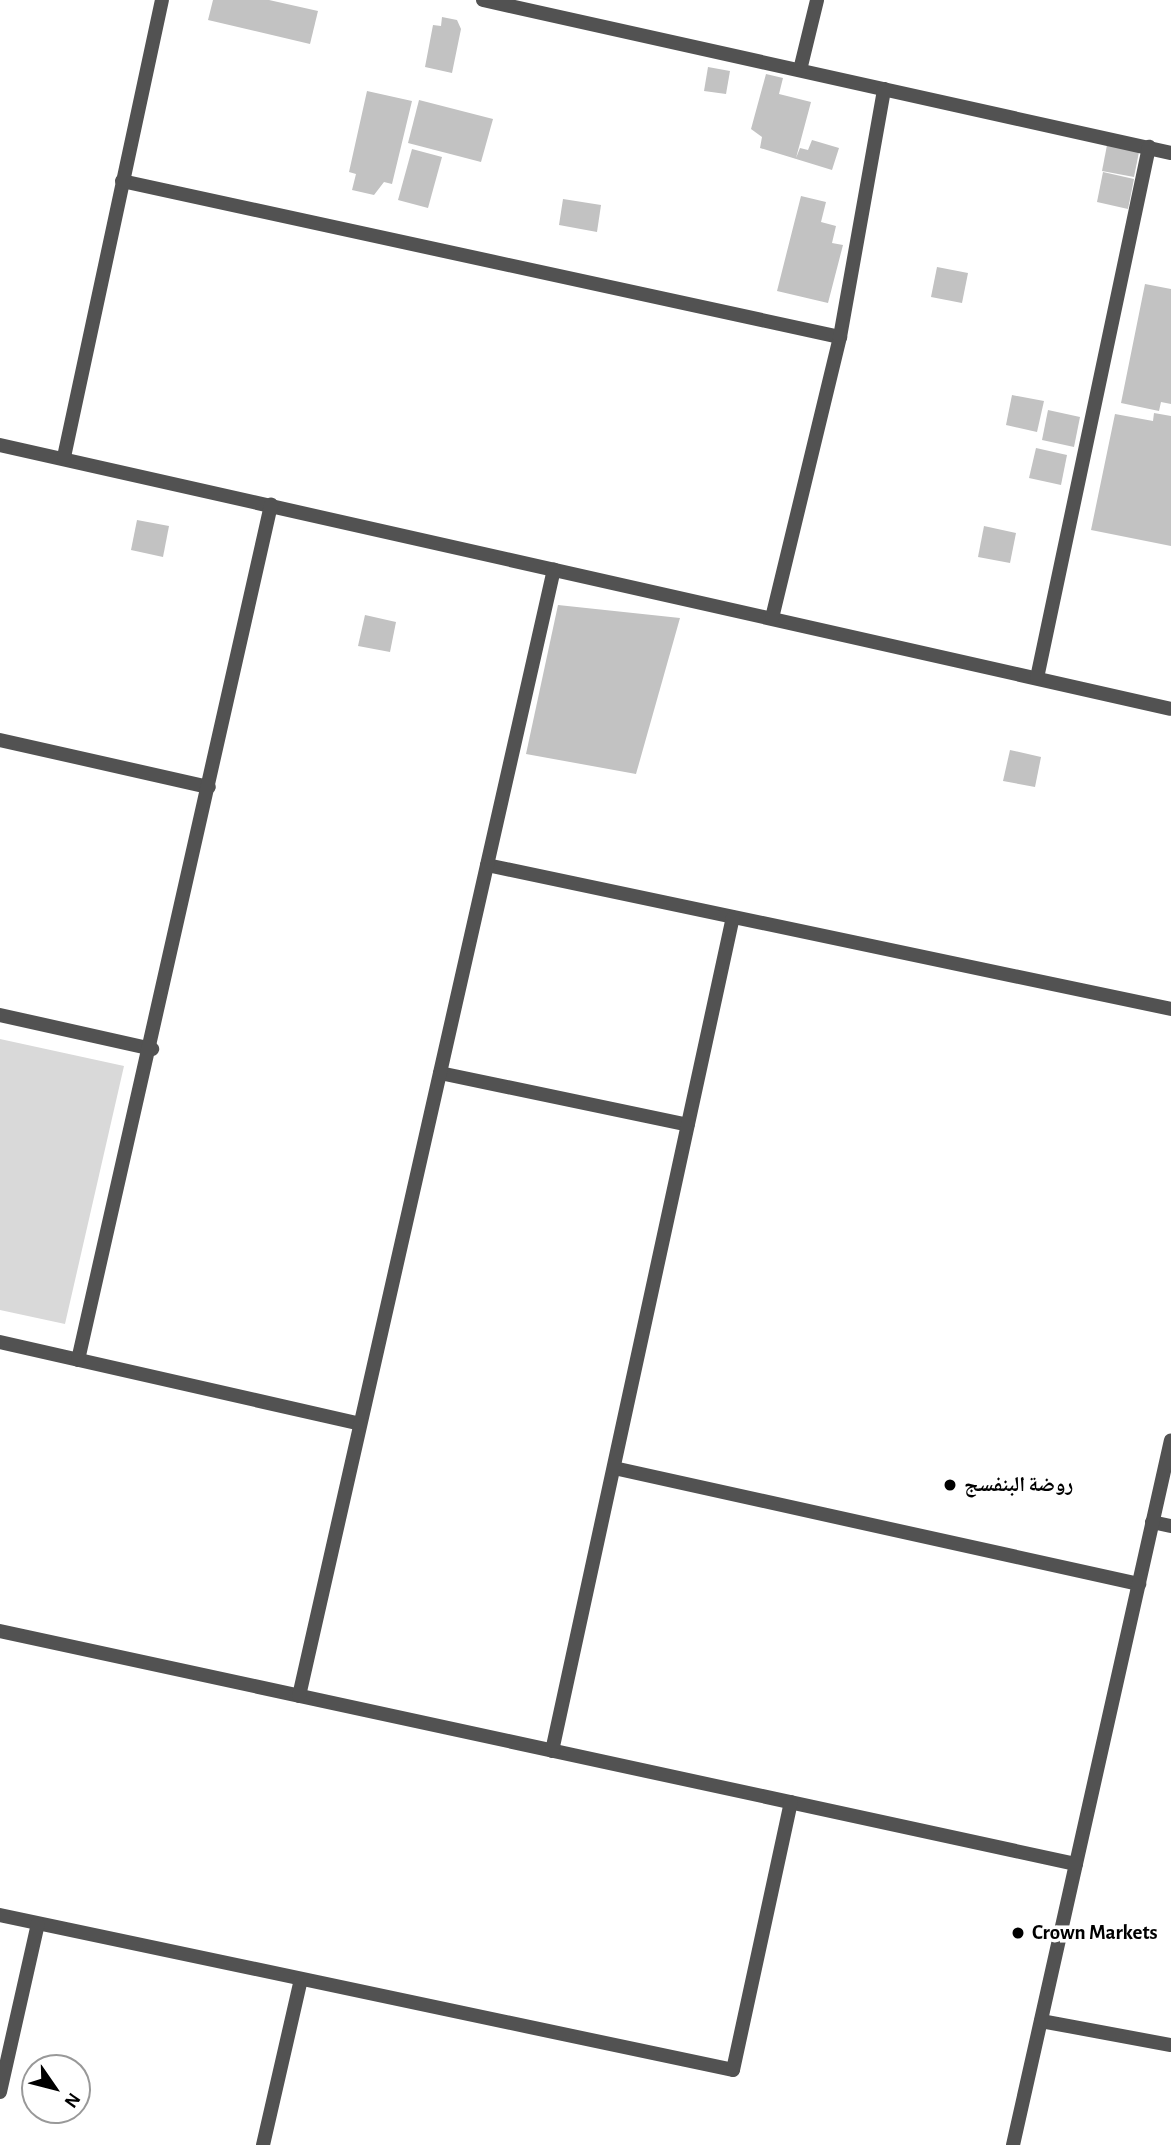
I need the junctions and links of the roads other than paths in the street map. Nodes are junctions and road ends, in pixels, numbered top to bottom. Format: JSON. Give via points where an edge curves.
{"nodes":[{"id":1,"x":162,"y":0,"type":"edge"},
{"id":2,"x":483,"y":0,"type":"edge"},
{"id":3,"x":817,"y":0,"type":"edge"},
{"id":4,"x":800,"y":70,"type":"junction"},
{"id":5,"x":884,"y":89,"type":"junction"},
{"id":6,"x":1149,"y":147,"type":"junction"},
{"id":7,"x":1171,"y":153,"type":"edge"},
{"id":8,"x":122,"y":181,"type":"junction"},
{"id":9,"x":840,"y":337,"type":"junction"},
{"id":10,"x":0,"y":445,"type":"edge"},
{"id":11,"x":64,"y":457,"type":"junction"},
{"id":12,"x":271,"y":505,"type":"junction"},
{"id":13,"x":554,"y":569,"type":"junction"},
{"id":14,"x":772,"y":618,"type":"junction"},
{"id":15,"x":1037,"y":678,"type":"junction"},
{"id":16,"x":1171,"y":709,"type":"edge"},
{"id":17,"x":0,"y":740,"type":"edge"},
{"id":18,"x":209,"y":787,"type":"junction"},
{"id":19,"x":487,"y":865,"type":"junction"},
{"id":20,"x":733,"y":917,"type":"junction"},
{"id":21,"x":1171,"y":1009,"type":"edge"},
{"id":22,"x":0,"y":1015,"type":"edge"},
{"id":23,"x":152,"y":1049,"type":"junction"},
{"id":24,"x":440,"y":1073,"type":"junction"},
{"id":25,"x":688,"y":1125,"type":"junction"},
{"id":26,"x":0,"y":1342,"type":"edge"},
{"id":27,"x":78,"y":1360,"type":"junction"},
{"id":28,"x":360,"y":1424,"type":"junction"},
{"id":29,"x":1171,"y":1440,"type":"edge"},
{"id":30,"x":614,"y":1468,"type":"junction"},
{"id":31,"x":1153,"y":1522,"type":"junction"},
{"id":32,"x":1171,"y":1525,"type":"edge"},
{"id":33,"x":1139,"y":1584,"type":"junction"},
{"id":34,"x":0,"y":1631,"type":"edge"},
{"id":35,"x":299,"y":1696,"type":"junction"},
{"id":36,"x":552,"y":1751,"type":"junction"},
{"id":37,"x":790,"y":1802,"type":"junction"},
{"id":38,"x":1076,"y":1864,"type":"junction"},
{"id":39,"x":0,"y":1915,"type":"edge"},
{"id":40,"x":38,"y":1924,"type":"junction"},
{"id":41,"x":301,"y":1979,"type":"junction"},
{"id":42,"x":1041,"y":2021,"type":"junction"},
{"id":43,"x":1171,"y":2045,"type":"edge"},
{"id":44,"x":0,"y":2092,"type":"edge"},
{"id":45,"x":263,"y":2145,"type":"edge"},
{"id":46,"x":1013,"y":2145,"type":"edge"}],
"edges":[{"from":1,"to":8,"type":"street"},
{"from":2,"to":4,"type":"street"},
{"from":3,"to":4,"type":"street"},
{"from":4,"to":5,"type":"street"},
{"from":5,"to":6,"type":"street"},
{"from":5,"to":9,"type":"street"},
{"from":6,"to":7,"type":"street"},
{"from":6,"to":15,"type":"street"},
{"from":8,"to":9,"type":"street"},
{"from":8,"to":11,"type":"street"},
{"from":9,"to":14,"type":"street"},
{"from":10,"to":11,"type":"street"},
{"from":11,"to":12,"type":"street"},
{"from":12,"to":13,"type":"street"},
{"from":12,"to":18,"type":"street"},
{"from":13,"to":14,"type":"street"},
{"from":13,"to":19,"type":"street"},
{"from":14,"to":15,"type":"street"},
{"from":15,"to":16,"type":"street"},
{"from":17,"to":18,"type":"street"},
{"from":18,"to":23,"type":"street"},
{"from":19,"to":20,"type":"street"},
{"from":19,"to":24,"type":"street"},
{"from":20,"to":21,"type":"street"},
{"from":20,"to":25,"type":"street"},
{"from":22,"to":23,"type":"street"},
{"from":23,"to":27,"type":"street"},
{"from":24,"to":25,"type":"street"},
{"from":24,"to":28,"type":"street"},
{"from":25,"to":30,"type":"street"},
{"from":26,"to":27,"type":"street"},
{"from":27,"to":28,"type":"street"},
{"from":28,"to":35,"type":"street"},
{"from":29,"to":31,"type":"street"},
{"from":30,"to":33,"type":"street"},
{"from":30,"to":36,"type":"street"},
{"from":31,"to":32,"type":"street"},
{"from":31,"to":33,"type":"street"},
{"from":33,"to":38,"type":"street"},
{"from":34,"to":35,"type":"street"},
{"from":35,"to":36,"type":"street"},
{"from":36,"to":37,"type":"street"},
{"from":37,"to":38,"type":"street"},
{"from":37,"to":41,"type":"street","via":[[733,2070]]},
{"from":38,"to":42,"type":"street"},
{"from":39,"to":40,"type":"street"},
{"from":40,"to":41,"type":"street"},
{"from":40,"to":44,"type":"street"},
{"from":41,"to":45,"type":"street"},
{"from":42,"to":43,"type":"street"},
{"from":42,"to":46,"type":"street"}]}
